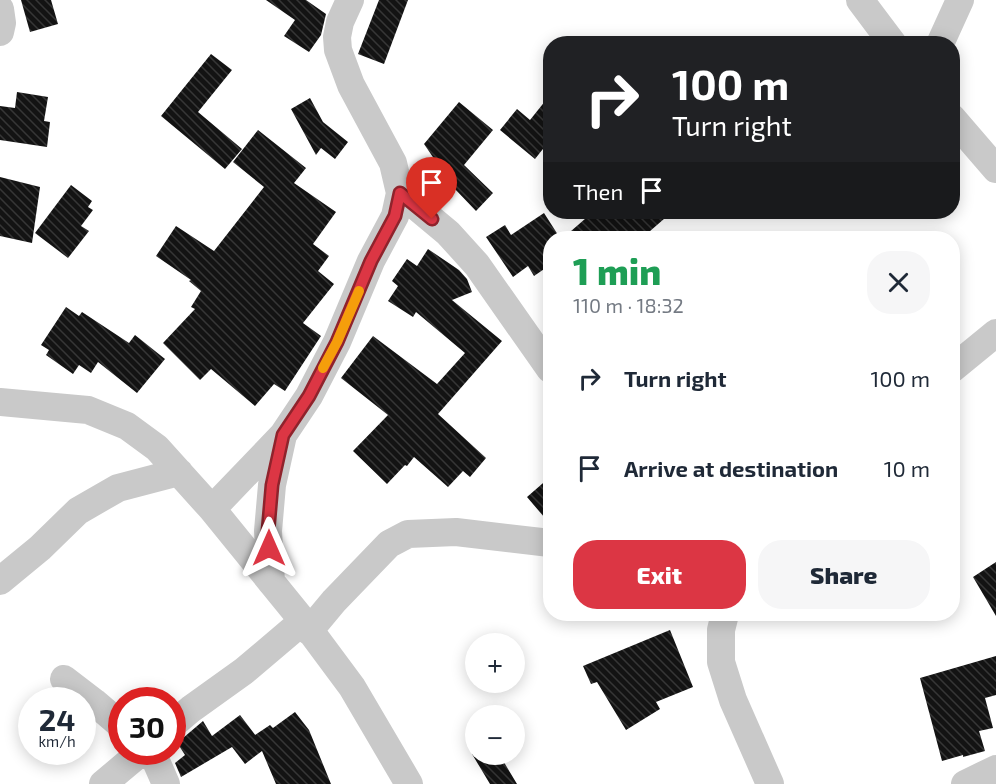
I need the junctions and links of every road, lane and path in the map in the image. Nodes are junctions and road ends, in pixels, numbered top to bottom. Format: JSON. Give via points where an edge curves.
{"nodes":[{"id":1,"x":350,"y":0,"type":"edge"},
{"id":2,"x":860,"y":0,"type":"edge"},
{"id":3,"x":960,"y":0,"type":"edge"},
{"id":4,"x":0,"y":9,"type":"edge"},
{"id":5,"x":0,"y":32,"type":"edge"},
{"id":6,"x":887,"y":36,"type":"edge"},
{"id":7,"x":944,"y":36,"type":"edge"},
{"id":8,"x":960,"y":127,"type":"edge"},
{"id":9,"x":996,"y":169,"type":"edge"},
{"id":10,"x":400,"y":193,"type":"junction"},
{"id":11,"x":996,"y":333,"type":"edge"},
{"id":12,"x":543,"y":359,"type":"edge"},
{"id":13,"x":960,"y":362,"type":"edge"},
{"id":14,"x":0,"y":402,"type":"edge"},
{"id":15,"x":283,"y":435,"type":"junction"},
{"id":16,"x":179,"y":472,"type":"junction"},
{"id":17,"x":212,"y":509,"type":"junction"},
{"id":18,"x":543,"y":542,"type":"edge"},
{"id":19,"x":0,"y":581,"type":"edge"},
{"id":20,"x":271,"y":582,"type":"junction"},
{"id":21,"x":723,"y":621,"type":"edge"},
{"id":22,"x":306,"y":626,"type":"junction"},
{"id":23,"x":64,"y":679,"type":"dead end"},
{"id":24,"x":186,"y":713,"type":"edge"},
{"id":25,"x":108,"y":714,"type":"edge"},
{"id":26,"x":126,"y":765,"type":"edge"},
{"id":27,"x":158,"y":765,"type":"edge"},
{"id":28,"x":996,"y":769,"type":"edge"},
{"id":29,"x":103,"y":784,"type":"edge"},
{"id":30,"x":166,"y":784,"type":"edge"},
{"id":31,"x":409,"y":784,"type":"edge"},
{"id":32,"x":770,"y":784,"type":"edge"},
{"id":33,"x":965,"y":784,"type":"edge"}],
"edges":[{"from":1,"to":10,"type":"street","via":[[338,30],[338,50],[351,85],[393,163]]},
{"from":2,"to":6,"type":"street"},
{"from":3,"to":7,"type":"street"},
{"from":4,"to":5,"type":"street"},
{"from":8,"to":9,"type":"street"},
{"from":10,"to":12,"type":"street","via":[[448,233],[477,265]]},
{"from":10,"to":15,"type":"street","via":[[395,216],[337,342]]},
{"from":11,"to":13,"type":"street"},
{"from":14,"to":16,"type":"street","via":[[88,410],[128,426],[157,448]]},
{"from":15,"to":17,"type":"street"},
{"from":15,"to":20,"type":"street","via":[[272,485],[268,531]]},
{"from":16,"to":17,"type":"street"},
{"from":16,"to":19,"type":"street","via":[[118,488],[78,511]]},
{"from":17,"to":20,"type":"street"},
{"from":18,"to":22,"type":"street","via":[[456,532],[408,534],[389,543]]},
{"from":20,"to":22,"type":"street"},
{"from":21,"to":32,"type":"street","via":[[722,662],[733,700]]},
{"from":22,"to":24,"type":"street"},
{"from":22,"to":31,"type":"street","via":[[352,687]]},
{"from":23,"to":25,"type":"street"},
{"from":26,"to":29,"type":"street"},
{"from":27,"to":30,"type":"street"},
{"from":28,"to":33,"type":"street"}]}
